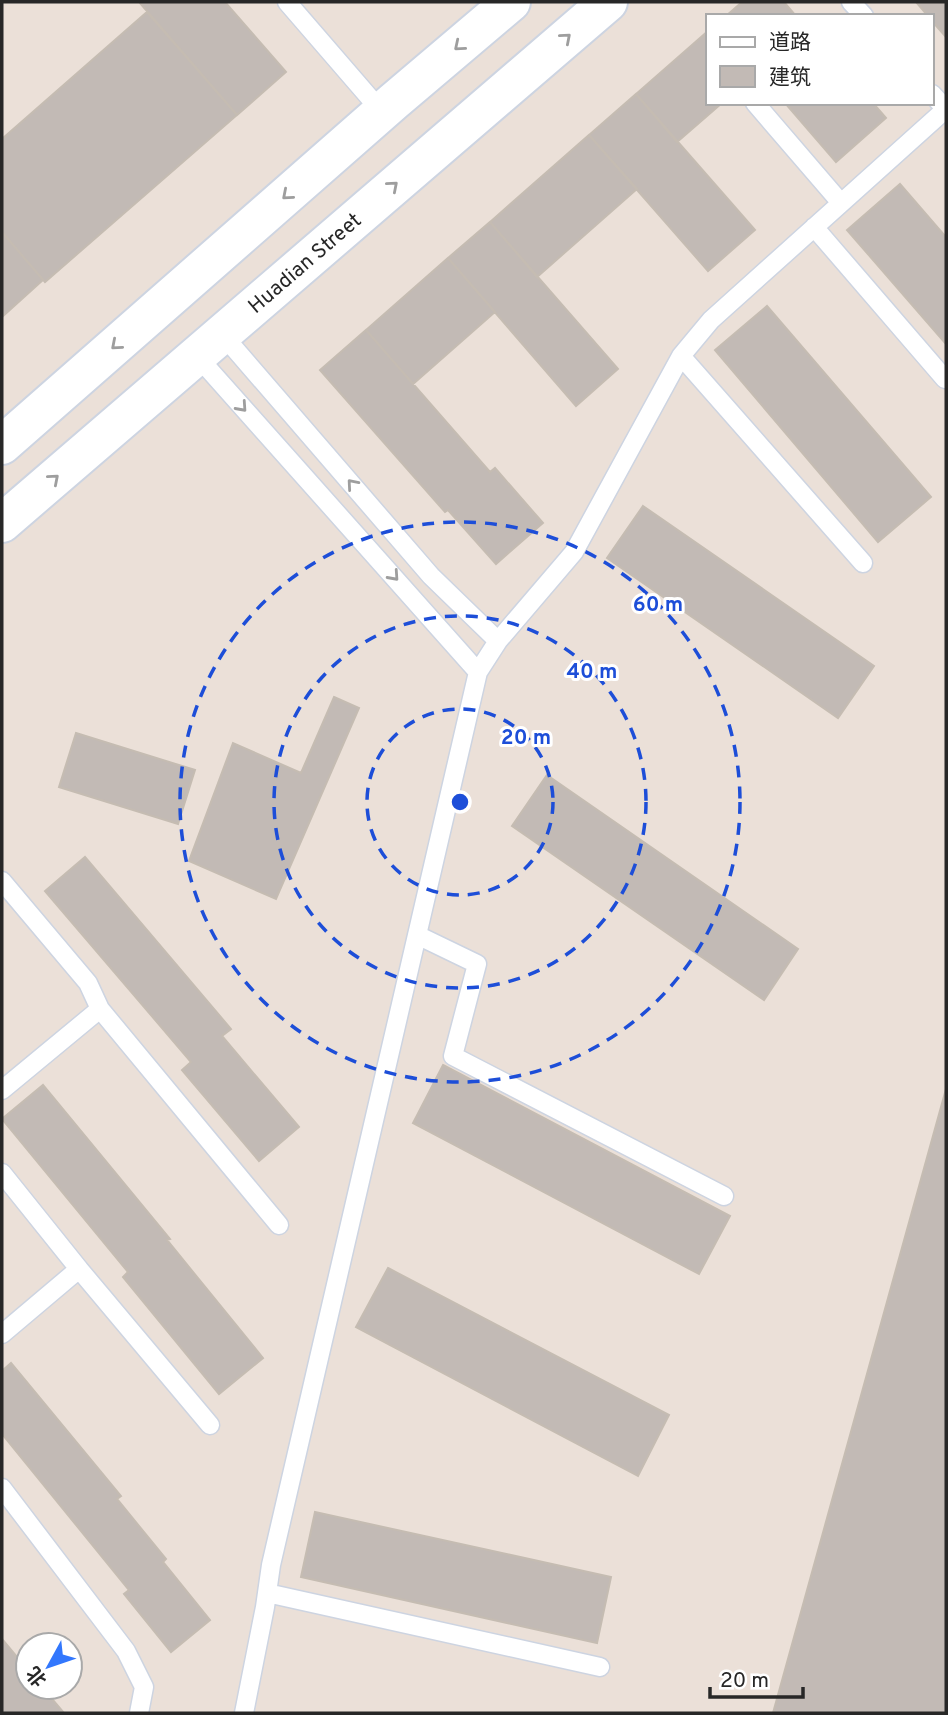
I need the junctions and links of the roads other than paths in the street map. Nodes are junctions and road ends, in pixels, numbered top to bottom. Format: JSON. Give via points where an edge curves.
{"nodes":[{"id":1,"x":287,"y":2,"type":"edge"},
{"id":2,"x":511,"y":2,"type":"edge"},
{"id":3,"x":608,"y":2,"type":"edge"},
{"id":4,"x":934,"y":96,"type":"edge"},
{"id":5,"x":757,"y":105,"type":"edge"},
{"id":6,"x":946,"y":109,"type":"edge"},
{"id":7,"x":382,"y":111,"type":"junction"},
{"id":8,"x":841,"y":203,"type":"junction"},
{"id":9,"x":814,"y":227,"type":"junction"},
{"id":10,"x":209,"y":345,"type":"junction"},
{"id":11,"x":681,"y":356,"type":"junction"},
{"id":12,"x":945,"y":379,"type":"edge"},
{"id":13,"x":2,"y":445,"type":"edge"},
{"id":14,"x":2,"y":523,"type":"edge"},
{"id":15,"x":863,"y":563,"type":"dead end"},
{"id":16,"x":498,"y":641,"type":"junction"},
{"id":17,"x":478,"y":672,"type":"junction"},
{"id":18,"x":2,"y":881,"type":"edge"},
{"id":19,"x":417,"y":935,"type":"junction"},
{"id":20,"x":100,"y":1009,"type":"junction"},
{"id":21,"x":2,"y":1090,"type":"edge"},
{"id":22,"x":2,"y":1173,"type":"edge"},
{"id":23,"x":724,"y":1196,"type":"dead end"},
{"id":24,"x":279,"y":1225,"type":"dead end"},
{"id":25,"x":79,"y":1269,"type":"junction"},
{"id":26,"x":2,"y":1334,"type":"edge"},
{"id":27,"x":210,"y":1425,"type":"dead end"},
{"id":28,"x":2,"y":1488,"type":"edge"},
{"id":29,"x":267,"y":1594,"type":"junction"},
{"id":30,"x":600,"y":1667,"type":"dead end"},
{"id":31,"x":139,"y":1713,"type":"edge"},
{"id":32,"x":244,"y":1713,"type":"edge"}],
"edges":[{"from":1,"to":7,"type":"lane"},
{"from":2,"to":7,"type":"street","one_way":true},
{"from":10,"to":3,"type":"street","name":"Huadian Street","one_way":true},
{"from":4,"to":6,"type":"lane"},
{"from":5,"to":8,"type":"lane"},
{"from":6,"to":8,"type":"lane"},
{"from":7,"to":13,"type":"street","one_way":true},
{"from":8,"to":9,"type":"lane"},
{"from":9,"to":11,"type":"lane","via":[[711,320]]},
{"from":9,"to":12,"type":"lane"},
{"from":14,"to":10,"type":"street","name":"Huadian Street","one_way":true},
{"from":16,"to":10,"type":"lane","one_way":true},
{"from":10,"to":17,"type":"lane","one_way":true},
{"from":11,"to":15,"type":"lane"},
{"from":11,"to":16,"type":"lane","via":[[574,552]]},
{"from":16,"to":17,"type":"lane"},
{"from":17,"to":19,"type":"lane"},
{"from":18,"to":20,"type":"lane","via":[[88,983]]},
{"from":19,"to":23,"type":"lane","via":[[477,964],[453,1056]]},
{"from":19,"to":29,"type":"lane"},
{"from":20,"to":21,"type":"lane"},
{"from":20,"to":24,"type":"lane"},
{"from":22,"to":25,"type":"lane"},
{"from":25,"to":26,"type":"lane"},
{"from":25,"to":27,"type":"lane"},
{"from":28,"to":31,"type":"lane","via":[[126,1651],[144,1687]]},
{"from":29,"to":30,"type":"lane"},
{"from":29,"to":32,"type":"lane"}]}
